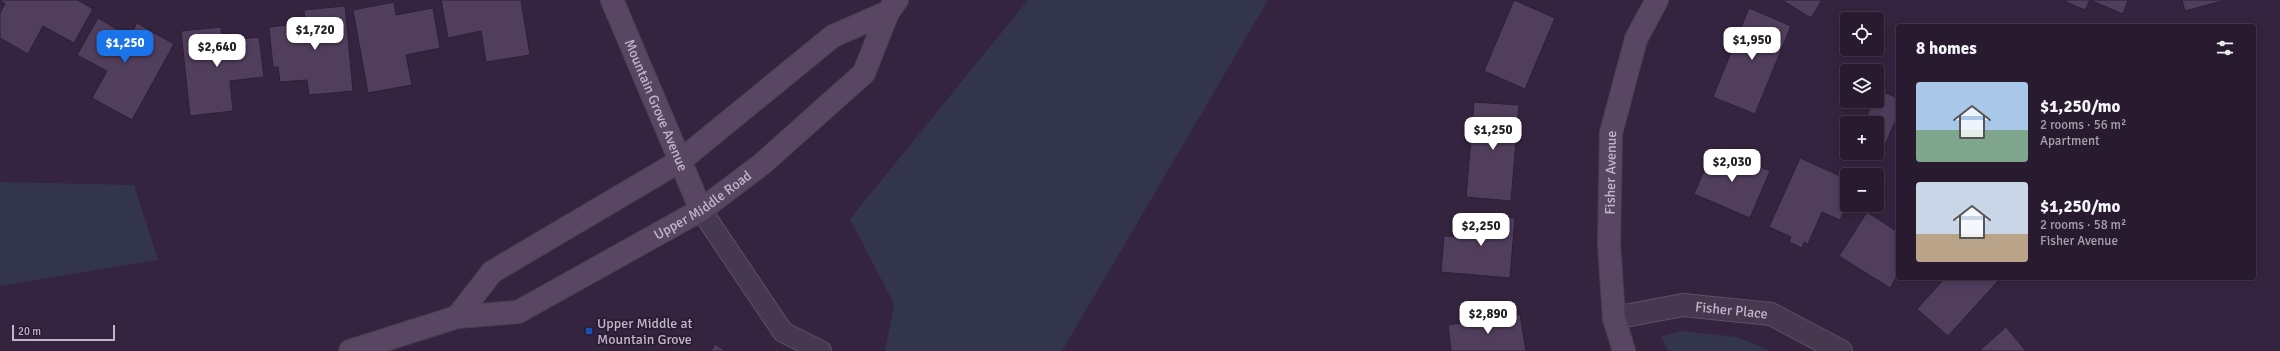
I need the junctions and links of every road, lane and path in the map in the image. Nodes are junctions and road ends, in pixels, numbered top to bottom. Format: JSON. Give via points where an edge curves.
{"nodes":[{"id":1,"x":612,"y":0,"type":"edge"},
{"id":2,"x":1657,"y":0,"type":"edge"},
{"id":3,"x":893,"y":6,"type":"edge"},
{"id":4,"x":680,"y":162,"type":"junction"},
{"id":5,"x":701,"y":210,"type":"junction"},
{"id":6,"x":458,"y":317,"type":"junction"},
{"id":7,"x":1614,"y":318,"type":"junction"},
{"id":8,"x":350,"y":351,"type":"edge"},
{"id":9,"x":822,"y":351,"type":"edge"},
{"id":10,"x":1624,"y":351,"type":"edge"},
{"id":11,"x":1841,"y":351,"type":"edge"}],
"edges":[{"from":1,"to":4,"type":"main road","name":"Mountain Grove Avenue"},
{"from":2,"to":7,"type":"main road","name":"Fisher Avenue","via":[[1636,39],[1611,132],[1609,244]]},
{"from":3,"to":4,"type":"main road","name":"Upper Middle Road","via":[[833,36]]},
{"from":3,"to":5,"type":"main road","name":"Upper Middle Road","via":[[864,72],[762,164]]},
{"from":4,"to":5,"type":"main road","name":"Mountain Grove Avenue"},
{"from":4,"to":6,"type":"main road","name":"Upper Middle Road","via":[[492,272]]},
{"from":5,"to":6,"type":"main road","name":"Upper Middle Road","via":[[518,312]]},
{"from":5,"to":9,"type":"lane","via":[[783,332]]},
{"from":6,"to":8,"type":"main road","name":"Upper Middle Road"},
{"from":7,"to":10,"type":"main road","name":"Fisher Avenue"},
{"from":7,"to":11,"type":"street","name":"Fisher Place","via":[[1683,305],[1771,314]]}]}
